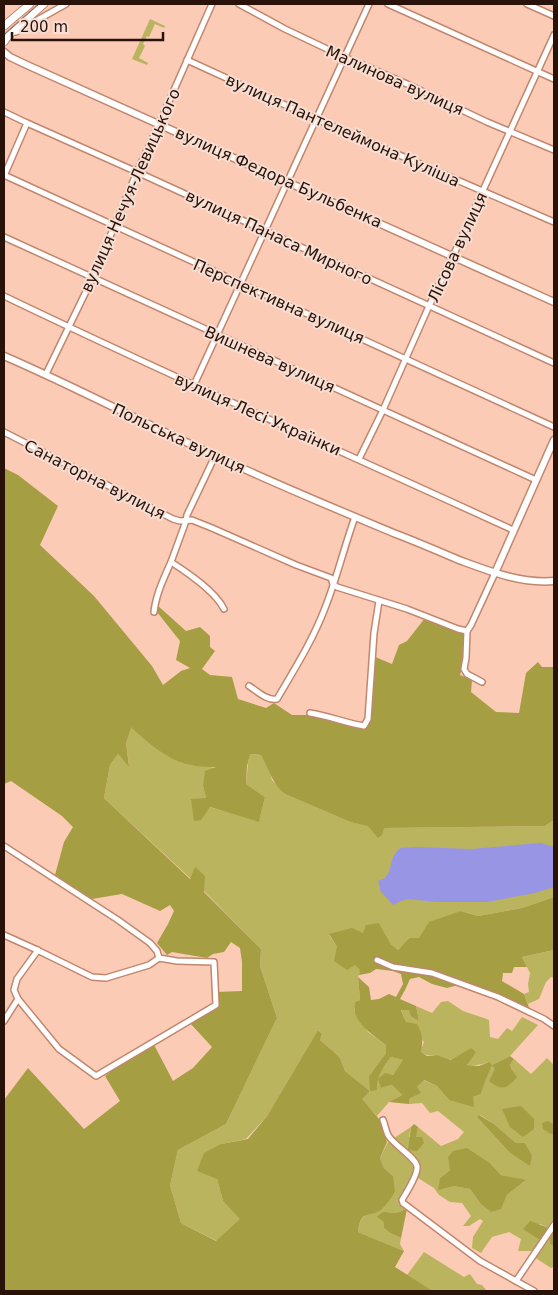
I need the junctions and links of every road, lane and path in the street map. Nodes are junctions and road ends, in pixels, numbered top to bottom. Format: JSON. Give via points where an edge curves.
{"nodes":[{"id":1,"x":30,"y":4,"type":"edge"},
{"id":2,"x":44,"y":4,"type":"edge"},
{"id":3,"x":66,"y":4,"type":"edge"},
{"id":4,"x":212,"y":4,"type":"edge"},
{"id":5,"x":239,"y":4,"type":"edge"},
{"id":6,"x":369,"y":4,"type":"edge"},
{"id":7,"x":388,"y":4,"type":"edge"},
{"id":8,"x":527,"y":4,"type":"edge"},
{"id":9,"x":554,"y":16,"type":"edge"},
{"id":10,"x":4,"y":26,"type":"edge"},
{"id":11,"x":9,"y":35,"type":"junction"},
{"id":12,"x":554,"y":35,"type":"edge"},
{"id":13,"x":4,"y":42,"type":"edge"},
{"id":14,"x":4,"y":52,"type":"edge"},
{"id":15,"x":344,"y":57,"type":"junction"},
{"id":16,"x":187,"y":60,"type":"junction"},
{"id":17,"x":538,"y":72,"type":"junction"},
{"id":18,"x":554,"y":79,"type":"edge"},
{"id":19,"x":4,"y":112,"type":"edge"},
{"id":20,"x":316,"y":119,"type":"junction"},
{"id":21,"x":26,"y":123,"type":"junction"},
{"id":22,"x":160,"y":124,"type":"junction"},
{"id":23,"x":510,"y":132,"type":"junction"},
{"id":24,"x":554,"y":150,"type":"edge"},
{"id":25,"x":137,"y":172,"type":"junction"},
{"id":26,"x":4,"y":176,"type":"edge"},
{"id":27,"x":287,"y":182,"type":"junction"},
{"id":28,"x":483,"y":191,"type":"junction"},
{"id":29,"x":554,"y":222,"type":"edge"},
{"id":30,"x":114,"y":226,"type":"junction"},
{"id":31,"x":265,"y":231,"type":"junction"},
{"id":32,"x":4,"y":237,"type":"edge"},
{"id":33,"x":453,"y":256,"type":"junction"},
{"id":34,"x":93,"y":277,"type":"junction"},
{"id":35,"x":240,"y":283,"type":"junction"},
{"id":36,"x":4,"y":296,"type":"edge"},
{"id":37,"x":554,"y":302,"type":"edge"},
{"id":38,"x":429,"y":306,"type":"junction"},
{"id":39,"x":69,"y":327,"type":"junction"},
{"id":40,"x":217,"y":335,"type":"junction"},
{"id":41,"x":4,"y":356,"type":"edge"},
{"id":42,"x":406,"y":359,"type":"junction"},
{"id":43,"x":554,"y":363,"type":"edge"},
{"id":44,"x":46,"y":374,"type":"junction"},
{"id":45,"x":194,"y":385,"type":"junction"},
{"id":46,"x":383,"y":410,"type":"junction"},
{"id":47,"x":554,"y":427,"type":"edge"},
{"id":48,"x":4,"y":432,"type":"edge"},
{"id":49,"x":554,"y":440,"type":"edge"},
{"id":50,"x":216,"y":456,"type":"junction"},
{"id":51,"x":359,"y":459,"type":"junction"},
{"id":52,"x":536,"y":480,"type":"junction"},
{"id":53,"x":355,"y":517,"type":"junction"},
{"id":54,"x":186,"y":521,"type":"junction"},
{"id":55,"x":513,"y":530,"type":"junction"},
{"id":56,"x":171,"y":562,"type":"junction"},
{"id":57,"x":495,"y":573,"type":"junction"},
{"id":58,"x":554,"y":581,"type":"edge"},
{"id":59,"x":333,"y":584,"type":"junction"},
{"id":60,"x":379,"y":601,"type":"junction"},
{"id":61,"x":224,"y":609,"type":"dead end"},
{"id":62,"x":154,"y":612,"type":"dead end"},
{"id":63,"x":467,"y":631,"type":"junction"},
{"id":64,"x":482,"y":682,"type":"dead end"},
{"id":65,"x":249,"y":686,"type":"dead end"},
{"id":66,"x":310,"y":713,"type":"dead end"},
{"id":67,"x":4,"y":846,"type":"edge"},
{"id":68,"x":4,"y":935,"type":"edge"},
{"id":69,"x":38,"y":950,"type":"junction"},
{"id":70,"x":159,"y":958,"type":"junction"},
{"id":71,"x":377,"y":960,"type":"dead end"},
{"id":72,"x":18,"y":999,"type":"junction"},
{"id":73,"x":4,"y":1021,"type":"edge"},
{"id":74,"x":554,"y":1026,"type":"edge"},
{"id":75,"x":383,"y":1120,"type":"dead end"},
{"id":76,"x":554,"y":1225,"type":"edge"},
{"id":77,"x":516,"y":1281,"type":"junction"},
{"id":78,"x":534,"y":1291,"type":"edge"}],
"edges":[{"from":1,"to":10,"type":"main road"},
{"from":2,"to":11,"type":"main road"},
{"from":3,"to":11,"type":"street"},
{"from":4,"to":16,"type":"street","name":"вулиця Нечуя-Левицького"},
{"from":5,"to":15,"type":"street","name":"Малинова вулиця"},
{"from":6,"to":15,"type":"street"},
{"from":7,"to":17,"type":"street"},
{"from":8,"to":9,"type":"street"},
{"from":11,"to":13,"type":"main road"},
{"from":12,"to":17,"type":"street","name":"Лісова вулиця"},
{"from":14,"to":22,"type":"street","name":"вулиця Федора Бульбенка"},
{"from":15,"to":20,"type":"street"},
{"from":15,"to":23,"type":"street","name":"Малинова вулиця"},
{"from":16,"to":20,"type":"street","name":"вулиця Пантелеймона Куліша"},
{"from":16,"to":22,"type":"street","name":"вулиця Нечуя-Левицького"},
{"from":17,"to":18,"type":"street"},
{"from":17,"to":23,"type":"street","name":"Лісова вулиця"},
{"from":19,"to":21,"type":"street","name":"вулиця Панаса Мирного"},
{"from":20,"to":27,"type":"street"},
{"from":20,"to":28,"type":"street","name":"вулиця Пантелеймона Куліша"},
{"from":21,"to":25,"type":"street","name":"вулиця Панаса Мирного"},
{"from":21,"to":26,"type":"street"},
{"from":22,"to":25,"type":"street","name":"вулиця Нечуя-Левицького"},
{"from":22,"to":27,"type":"street","name":"вулиця Федора Бульбенка"},
{"from":23,"to":24,"type":"street","name":"Малинова вулиця"},
{"from":23,"to":28,"type":"street","name":"Лісова вулиця"},
{"from":25,"to":30,"type":"street","name":"вулиця Нечуя-Левицького"},
{"from":25,"to":31,"type":"street","name":"вулиця Панаса Мирного"},
{"from":26,"to":30,"type":"street","name":"Перспективна вулиця"},
{"from":27,"to":31,"type":"street"},
{"from":27,"to":33,"type":"street","name":"вулиця Федора Бульбенка"},
{"from":28,"to":29,"type":"street","name":"вулиця Пантелеймона Куліша"},
{"from":28,"to":33,"type":"street","name":"Лісова вулиця"},
{"from":30,"to":34,"type":"street","name":"вулиця Нечуя-Левицького"},
{"from":30,"to":35,"type":"street","name":"Перспективна вулиця"},
{"from":31,"to":35,"type":"street"},
{"from":31,"to":38,"type":"street","name":"вулиця Панаса Мирного"},
{"from":32,"to":34,"type":"street","name":"Вишнева вулиця"},
{"from":33,"to":37,"type":"street","name":"вулиця Федора Бульбенка"},
{"from":33,"to":38,"type":"street","name":"Лісова вулиця"},
{"from":34,"to":39,"type":"street","name":"вулиця Нечуя-Левицького"},
{"from":34,"to":40,"type":"street","name":"Вишнева вулиця"},
{"from":35,"to":40,"type":"street"},
{"from":35,"to":42,"type":"street","name":"Перспективна вулиця"},
{"from":36,"to":39,"type":"street","name":"вулиця Лесі Українки"},
{"from":38,"to":42,"type":"street","name":"Лісова вулиця"},
{"from":38,"to":43,"type":"street","name":"вулиця Панаса Мирного"},
{"from":39,"to":44,"type":"street","name":"вулиця Нечуя-Левицького"},
{"from":39,"to":45,"type":"street","name":"вулиця Лесі Українки"},
{"from":40,"to":45,"type":"street"},
{"from":40,"to":46,"type":"street","name":"Вишнева вулиця"},
{"from":41,"to":44,"type":"street","name":"Польська вулиця"},
{"from":42,"to":46,"type":"street","name":"Лісова вулиця"},
{"from":42,"to":47,"type":"street","name":"Перспективна вулиця"},
{"from":44,"to":50,"type":"street","name":"Польська вулиця"},
{"from":45,"to":51,"type":"street","name":"вулиця Лесі Українки"},
{"from":46,"to":51,"type":"street","name":"Лісова вулиця"},
{"from":46,"to":52,"type":"street","name":"Вишнева вулиця"},
{"from":48,"to":54,"type":"street","name":"Санаторна вулиця","via":[[173,519]]},
{"from":49,"to":52,"type":"street"},
{"from":50,"to":53,"type":"street","name":"Польська вулиця"},
{"from":50,"to":54,"type":"street"},
{"from":51,"to":55,"type":"street","name":"вулиця Лесі Українки"},
{"from":52,"to":55,"type":"street"},
{"from":53,"to":57,"type":"street","name":"Польська вулиця"},
{"from":53,"to":59,"type":"street"},
{"from":54,"to":56,"type":"street"},
{"from":54,"to":59,"type":"street","name":"Санаторна вулиця","via":[[192,520],[331,578]]},
{"from":55,"to":57,"type":"street"},
{"from":56,"to":61,"type":"street","via":[[197,580]]},
{"from":56,"to":62,"type":"street","via":[[157,593]]},
{"from":57,"to":58,"type":"street","name":"Польська вулиця","via":[[538,582]]},
{"from":57,"to":63,"type":"street"},
{"from":59,"to":60,"type":"street","name":"Санаторна вулиця"},
{"from":59,"to":65,"type":"street","via":[[318,624],[277,699],[269,699]]},
{"from":60,"to":63,"type":"street","name":"Санаторна вулиця"},
{"from":60,"to":66,"type":"street","via":[[366,725]]},
{"from":63,"to":64,"type":"street","via":[[464,668],[467,674]]},
{"from":67,"to":70,"type":"street","via":[[150,943]]},
{"from":68,"to":69,"type":"street"},
{"from":69,"to":70,"type":"street","via":[[92,977],[106,978],[149,965]]},
{"from":69,"to":72,"type":"street","via":[[17,980],[14,990]]},
{"from":70,"to":72,"type":"street","via":[[214,962],[216,1005],[96,1076],[59,1049]]},
{"from":71,"to":74,"type":"street","via":[[393,967],[432,973],[498,997]]},
{"from":72,"to":73,"type":"street"},
{"from":75,"to":77,"type":"street","via":[[387,1134],[418,1166],[403,1203],[480,1260]]},
{"from":76,"to":77,"type":"street"},
{"from":77,"to":78,"type":"street"}]}
